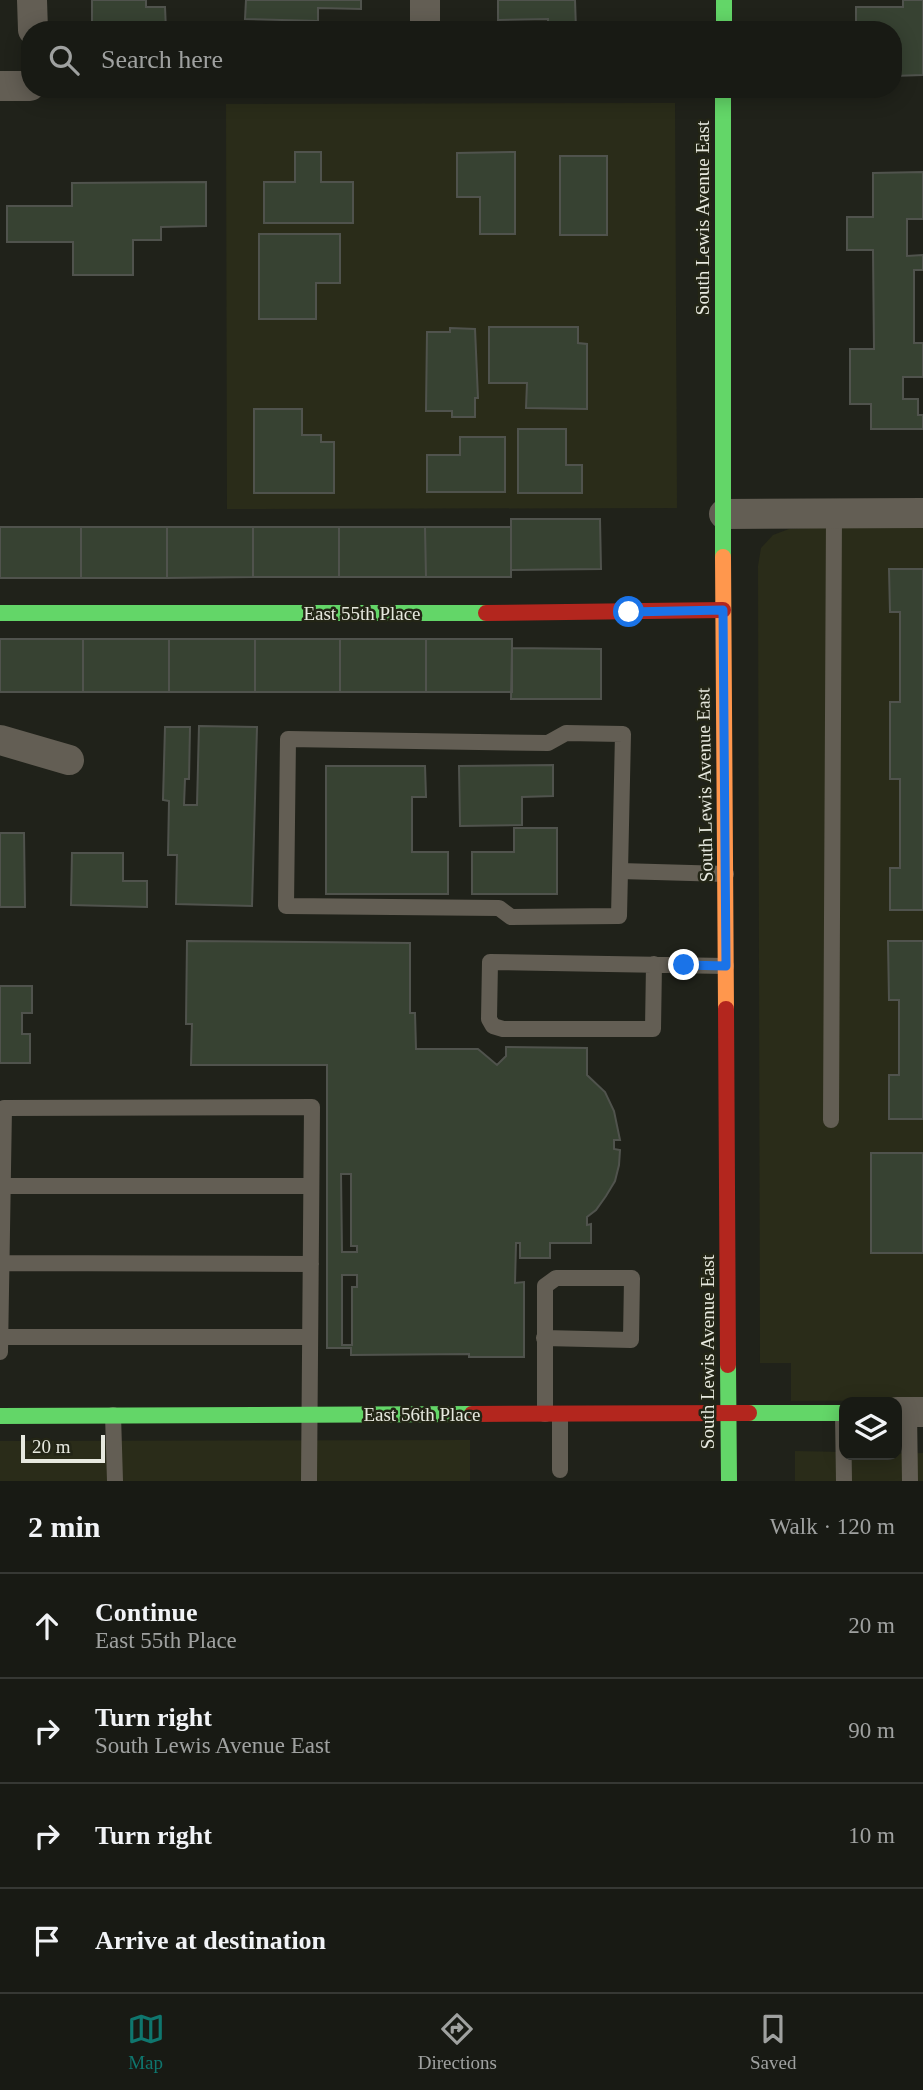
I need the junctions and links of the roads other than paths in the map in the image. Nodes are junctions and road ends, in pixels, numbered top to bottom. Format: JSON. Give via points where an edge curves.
{"nodes":[{"id":1,"x":33,"y":0,"type":"edge"},
{"id":2,"x":425,"y":0,"type":"edge"},
{"id":3,"x":724,"y":0,"type":"edge"},
{"id":4,"x":33,"y":21,"type":"edge"},
{"id":5,"x":425,"y":21,"type":"edge"},
{"id":6,"x":724,"y":21,"type":"edge"},
{"id":7,"x":0,"y":86,"type":"edge"},
{"id":8,"x":21,"y":86,"type":"edge"},
{"id":9,"x":723,"y":98,"type":"edge"},
{"id":10,"x":923,"y":513,"type":"edge"},
{"id":11,"x":724,"y":514,"type":"junction"},
{"id":12,"x":834,"y":514,"type":"junction"},
{"id":13,"x":723,"y":610,"type":"junction"},
{"id":14,"x":0,"y":613,"type":"edge"},
{"id":15,"x":0,"y":740,"type":"edge"},
{"id":16,"x":69,"y":760,"type":"dead end"},
{"id":17,"x":620,"y":871,"type":"junction"},
{"id":18,"x":726,"y":874,"type":"junction"},
{"id":19,"x":654,"y":964,"type":"junction"},
{"id":20,"x":726,"y":966,"type":"junction"},
{"id":21,"x":831,"y":1120,"type":"dead end"},
{"id":22,"x":3,"y":1186,"type":"junction"},
{"id":23,"x":311,"y":1186,"type":"junction"},
{"id":24,"x":2,"y":1264,"type":"junction"},
{"id":25,"x":311,"y":1264,"type":"junction"},
{"id":26,"x":0,"y":1337,"type":"edge"},
{"id":27,"x":310,"y":1337,"type":"junction"},
{"id":28,"x":544,"y":1338,"type":"junction"},
{"id":29,"x":0,"y":1352,"type":"edge"},
{"id":30,"x":910,"y":1412,"type":"edge"},
{"id":31,"x":553,"y":1413,"type":"junction"},
{"id":32,"x":729,"y":1413,"type":"junction"},
{"id":33,"x":839,"y":1413,"type":"edge"},
{"id":34,"x":113,"y":1415,"type":"junction"},
{"id":35,"x":310,"y":1415,"type":"junction"},
{"id":36,"x":0,"y":1416,"type":"edge"},
{"id":37,"x":844,"y":1460,"type":"edge"},
{"id":38,"x":560,"y":1470,"type":"dead end"},
{"id":39,"x":115,"y":1481,"type":"edge"},
{"id":40,"x":309,"y":1481,"type":"edge"},
{"id":41,"x":729,"y":1481,"type":"edge"},
{"id":42,"x":844,"y":1481,"type":"edge"},
{"id":43,"x":910,"y":1481,"type":"edge"}],
"edges":[{"from":1,"to":4,"type":"street"},
{"from":2,"to":5,"type":"street"},
{"from":3,"to":6,"type":"street"},
{"from":7,"to":8,"type":"street"},
{"from":9,"to":11,"type":"street","name":"South Lewis Avenue East"},
{"from":10,"to":12,"type":"street"},
{"from":11,"to":12,"type":"street"},
{"from":11,"to":13,"type":"street","name":"South Lewis Avenue East"},
{"from":12,"to":21,"type":"lane"},
{"from":13,"to":14,"type":"street","name":"East 55th Place"},
{"from":13,"to":18,"type":"street","name":"South Lewis Avenue East"},
{"from":15,"to":16,"type":"street"},
{"from":17,"to":17,"type":"lane","via":[[623,734],[566,733],[548,743],[288,739],[286,906],[499,908],[511,917],[619,916]]},
{"from":17,"to":18,"type":"lane"},
{"from":18,"to":20,"type":"street","name":"South Lewis Avenue East"},
{"from":19,"to":19,"type":"lane","via":[[490,962],[489,1019],[503,1029],[653,1029]]},
{"from":19,"to":20,"type":"lane"},
{"from":20,"to":32,"type":"street","name":"South Lewis Avenue East"},
{"from":22,"to":23,"type":"lane"},
{"from":22,"to":23,"type":"lane","via":[[4,1108],[312,1107]]},
{"from":22,"to":24,"type":"lane"},
{"from":23,"to":25,"type":"lane"},
{"from":24,"to":25,"type":"lane"},
{"from":24,"to":26,"type":"lane"},
{"from":25,"to":27,"type":"lane"},
{"from":26,"to":27,"type":"lane"},
{"from":26,"to":29,"type":"lane"},
{"from":27,"to":35,"type":"lane"},
{"from":28,"to":28,"type":"lane","via":[[631,1340],[632,1278],[556,1278],[545,1286]]},
{"from":28,"to":31,"type":"lane"},
{"from":30,"to":43,"type":"lane"},
{"from":31,"to":32,"type":"street","name":"East 56th Place"},
{"from":31,"to":35,"type":"street","name":"East 56th Place"},
{"from":31,"to":38,"type":"lane"},
{"from":32,"to":33,"type":"street","name":"East 56th Place"},
{"from":32,"to":41,"type":"street","name":"South Lewis Avenue East"},
{"from":34,"to":35,"type":"street","name":"East 56th Place"},
{"from":34,"to":36,"type":"street","name":"East 56th Place"},
{"from":34,"to":39,"type":"lane"},
{"from":35,"to":40,"type":"lane"},
{"from":37,"to":42,"type":"lane"}]}
